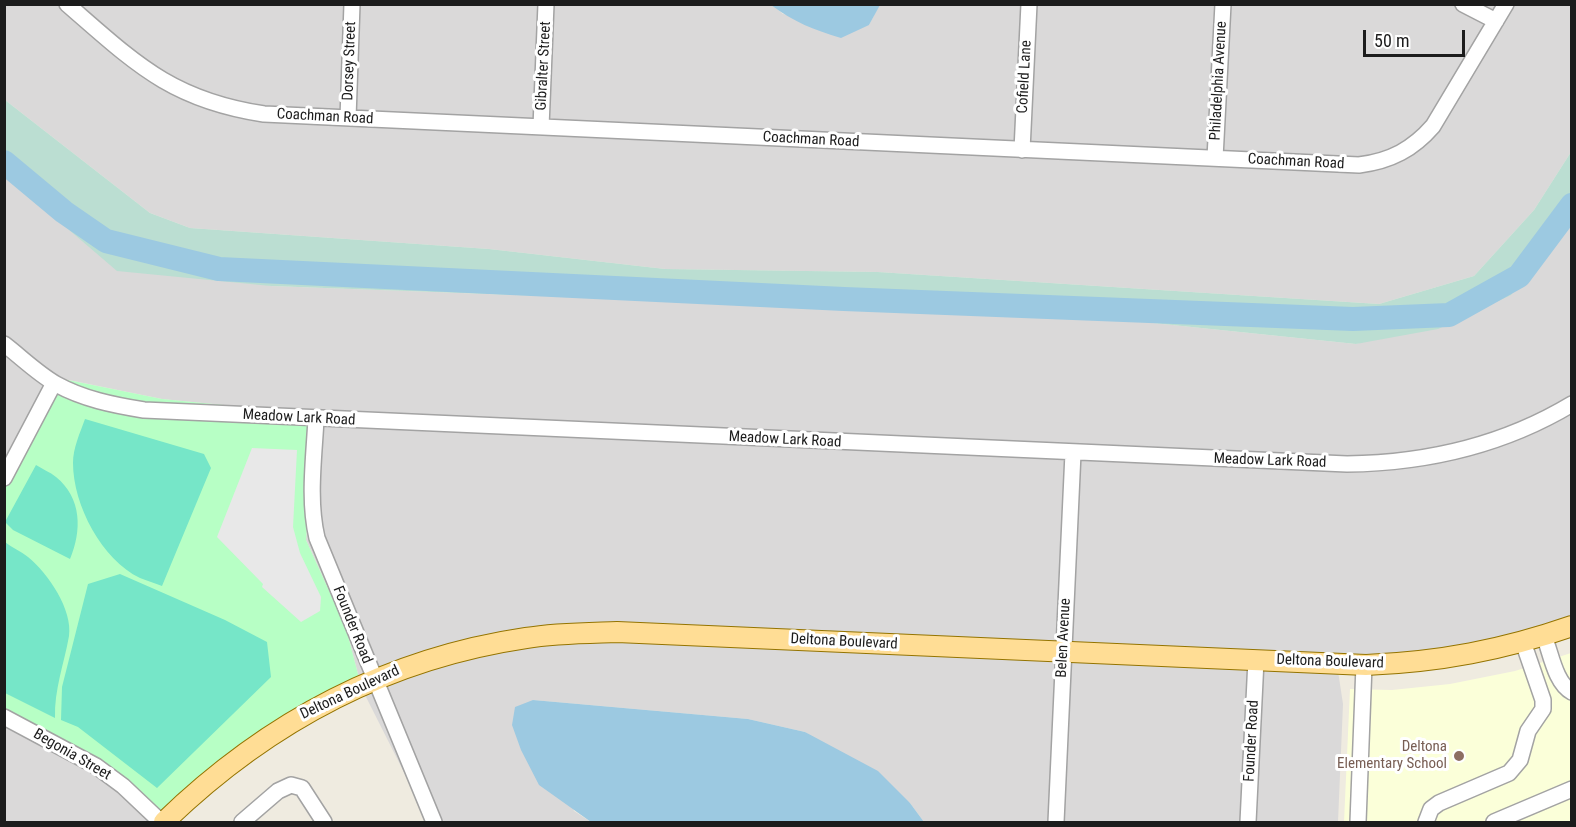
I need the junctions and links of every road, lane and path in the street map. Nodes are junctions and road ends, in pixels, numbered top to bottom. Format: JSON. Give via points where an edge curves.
{"nodes":[{"id":1,"x":67,"y":4,"type":"edge"},
{"id":2,"x":352,"y":4,"type":"edge"},
{"id":3,"x":546,"y":4,"type":"edge"},
{"id":4,"x":1029,"y":4,"type":"edge"},
{"id":5,"x":1223,"y":4,"type":"edge"},
{"id":6,"x":1463,"y":4,"type":"edge"},
{"id":7,"x":1506,"y":4,"type":"edge"},
{"id":8,"x":1496,"y":21,"type":"junction"},
{"id":9,"x":348,"y":118,"type":"junction"},
{"id":10,"x":541,"y":127,"type":"junction"},
{"id":11,"x":1022,"y":150,"type":"junction"},
{"id":12,"x":1215,"y":158,"type":"junction"},
{"id":13,"x":4,"y":344,"type":"edge"},
{"id":14,"x":54,"y":383,"type":"junction"},
{"id":15,"x":1572,"y":404,"type":"edge"},
{"id":16,"x":316,"y":418,"type":"junction"},
{"id":17,"x":1073,"y":453,"type":"junction"},
{"id":18,"x":4,"y":478,"type":"edge"},
{"id":19,"x":1572,"y":626,"type":"edge"},
{"id":20,"x":1545,"y":636,"type":"junction"},
{"id":21,"x":1523,"y":642,"type":"junction"},
{"id":22,"x":1064,"y":651,"type":"junction"},
{"id":23,"x":1256,"y":660,"type":"junction"},
{"id":24,"x":1364,"y":665,"type":"junction"},
{"id":25,"x":374,"y":679,"type":"junction"},
{"id":26,"x":1569,"y":690,"type":"edge"},
{"id":27,"x":1543,"y":700,"type":"junction"},
{"id":28,"x":4,"y":717,"type":"edge"},
{"id":29,"x":1572,"y":789,"type":"edge"},
{"id":30,"x":1511,"y":819,"type":"edge"},
{"id":31,"x":163,"y":822,"type":"edge"},
{"id":32,"x":242,"y":822,"type":"edge"},
{"id":33,"x":324,"y":822,"type":"edge"},
{"id":34,"x":432,"y":822,"type":"edge"},
{"id":35,"x":1056,"y":822,"type":"edge"},
{"id":36,"x":1248,"y":822,"type":"edge"},
{"id":37,"x":1358,"y":822,"type":"edge"},
{"id":38,"x":1426,"y":822,"type":"edge"},
{"id":39,"x":1494,"y":822,"type":"edge"}],
"edges":[{"from":1,"to":9,"type":"street","name":"Coachman Road","via":[[142,68],[206,102],[264,114]]},
{"from":2,"to":9,"type":"street","name":"Dorsey Street"},
{"from":3,"to":10,"type":"street","name":"Gibralter Street"},
{"from":4,"to":11,"type":"street","name":"Cofield Lane"},
{"from":5,"to":12,"type":"street","name":"Philadelphia Avenue"},
{"from":6,"to":8,"type":"street"},
{"from":7,"to":8,"type":"street","name":"Coachman Road"},
{"from":8,"to":12,"type":"street","name":"Coachman Road","via":[[1433,126],[1393,158],[1359,165]]},
{"from":9,"to":10,"type":"street","name":"Coachman Road"},
{"from":10,"to":11,"type":"street","name":"Coachman Road"},
{"from":11,"to":12,"type":"street","name":"Coachman Road"},
{"from":13,"to":14,"type":"street","name":"Meadow Lark Road"},
{"from":14,"to":16,"type":"street","name":"Meadow Lark Road","via":[[101,402],[144,410]]},
{"from":14,"to":18,"type":"street"},
{"from":15,"to":17,"type":"street","name":"Meadow Lark Road","via":[[1486,444],[1391,463],[1347,465]]},
{"from":16,"to":17,"type":"street","name":"Meadow Lark Road"},
{"from":16,"to":25,"type":"street","name":"Founder Road","via":[[312,506],[315,529]]},
{"from":17,"to":22,"type":"street","name":"Belen Avenue"},
{"from":19,"to":20,"type":"main road","name":"Deltona Boulevard"},
{"from":20,"to":21,"type":"main road","name":"Deltona Boulevard"},
{"from":20,"to":26,"type":"street","via":[[1560,679]]},
{"from":21,"to":24,"type":"main road","name":"Deltona Boulevard","via":[[1447,659]]},
{"from":21,"to":27,"type":"street"},
{"from":22,"to":23,"type":"main road","name":"Deltona Boulevard"},
{"from":22,"to":25,"type":"main road","name":"Deltona Boulevard","via":[[572,633],[483,645]]},
{"from":22,"to":35,"type":"street","name":"Belen Avenue"},
{"from":23,"to":24,"type":"main road","name":"Deltona Boulevard"},
{"from":23,"to":36,"type":"street","name":"Founder Road"},
{"from":24,"to":37,"type":"street"},
{"from":25,"to":31,"type":"main road","name":"Deltona Boulevard","via":[[297,718],[255,745]]},
{"from":25,"to":34,"type":"street","name":"Founder Road"},
{"from":26,"to":27,"type":"street"},
{"from":27,"to":38,"type":"street","via":[[1543,709],[1528,731],[1520,760],[1509,773],[1439,803],[1431,809]]},
{"from":28,"to":31,"type":"street","name":"Begonia Street","via":[[96,766]]},
{"from":29,"to":30,"type":"street"},
{"from":30,"to":39,"type":"street"},
{"from":32,"to":33,"type":"street","via":[[278,791],[291,785],[302,788]]}]}
